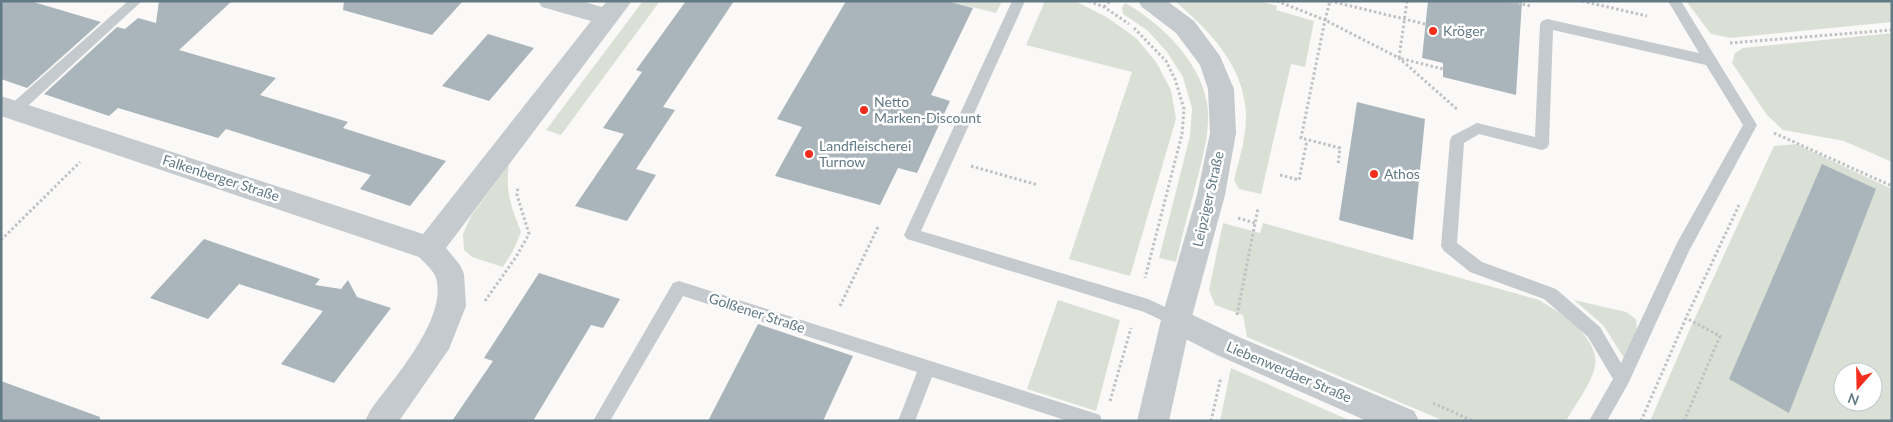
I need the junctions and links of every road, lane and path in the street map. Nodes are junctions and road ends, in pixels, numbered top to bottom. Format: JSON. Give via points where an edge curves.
{"nodes":[{"id":1,"x":136,"y":1,"type":"edge"},
{"id":2,"x":550,"y":1,"type":"edge"},
{"id":3,"x":1018,"y":1,"type":"edge"},
{"id":4,"x":1089,"y":1,"type":"edge"},
{"id":5,"x":1110,"y":1,"type":"edge"},
{"id":6,"x":1150,"y":1,"type":"edge"},
{"id":7,"x":1277,"y":1,"type":"edge"},
{"id":8,"x":1408,"y":1,"type":"edge"},
{"id":9,"x":1582,"y":1,"type":"edge"},
{"id":10,"x":1674,"y":1,"type":"edge"},
{"id":11,"x":1104,"y":7,"type":"junction"},
{"id":12,"x":614,"y":9,"type":"edge"},
{"id":13,"x":1647,"y":16,"type":"dead end"},
{"id":14,"x":1405,"y":19,"type":"junction"},
{"id":15,"x":1325,"y":20,"type":"junction"},
{"id":16,"x":1425,"y":24,"type":"dead end"},
{"id":17,"x":1892,"y":30,"type":"edge"},
{"id":18,"x":1702,"y":46,"type":"junction"},
{"id":19,"x":1399,"y":58,"type":"junction"},
{"id":20,"x":1711,"y":61,"type":"junction"},
{"id":21,"x":1443,"y":69,"type":"dead end"},
{"id":22,"x":7,"y":108,"type":"edge"},
{"id":23,"x":1750,"y":125,"type":"junction"},
{"id":24,"x":1477,"y":128,"type":"junction"},
{"id":25,"x":104,"y":139,"type":"junction"},
{"id":26,"x":1307,"y":140,"type":"junction"},
{"id":27,"x":946,"y":159,"type":"junction"},
{"id":28,"x":1338,"y":165,"type":"dead end"},
{"id":29,"x":1280,"y":175,"type":"dead end"},
{"id":30,"x":518,"y":185,"type":"dead end"},
{"id":31,"x":1038,"y":185,"type":"dead end"},
{"id":32,"x":1892,"y":186,"type":"edge"},
{"id":33,"x":1258,"y":208,"type":"dead end"},
{"id":34,"x":878,"y":225,"type":"dead end"},
{"id":35,"x":1,"y":240,"type":"edge"},
{"id":36,"x":429,"y":248,"type":"junction"},
{"id":37,"x":1138,"y":303,"type":"junction"},
{"id":38,"x":482,"y":306,"type":"dead end"},
{"id":39,"x":840,"y":306,"type":"dead end"},
{"id":40,"x":1686,"y":318,"type":"dead end"},
{"id":41,"x":1176,"y":320,"type":"junction"},
{"id":42,"x":1228,"y":346,"type":"junction"},
{"id":43,"x":927,"y":368,"type":"junction"},
{"id":44,"x":1622,"y":379,"type":"junction"},
{"id":45,"x":1110,"y":403,"type":"dead end"},
{"id":46,"x":381,"y":421,"type":"edge"},
{"id":47,"x":601,"y":421,"type":"edge"},
{"id":48,"x":906,"y":421,"type":"edge"},
{"id":49,"x":1094,"y":421,"type":"edge"},
{"id":50,"x":1153,"y":421,"type":"edge"},
{"id":51,"x":1211,"y":421,"type":"edge"},
{"id":52,"x":1403,"y":421,"type":"edge"},
{"id":53,"x":1597,"y":421,"type":"edge"},
{"id":54,"x":1684,"y":421,"type":"edge"}],
"edges":[{"from":1,"to":22,"type":"lane","name":"Falkenberger Straße"},
{"from":2,"to":12,"type":"street"},
{"from":3,"to":27,"type":"lane"},
{"from":4,"to":11,"type":"path"},
{"from":5,"to":11,"type":"path"},
{"from":6,"to":41,"type":"street","name":"Leipziger Straße","via":[[1185,27],[1211,62],[1221,89],[1223,133],[1211,195]]},
{"from":7,"to":15,"type":"path"},
{"from":8,"to":14,"type":"path"},
{"from":9,"to":13,"type":"path"},
{"from":10,"to":18,"type":"lane"},
{"from":11,"to":37,"type":"path","via":[[1133,27],[1166,61],[1184,109],[1182,134]]},
{"from":12,"to":36,"type":"street"},
{"from":14,"to":15,"type":"path","via":[[1330,1]]},
{"from":14,"to":16,"type":"path"},
{"from":14,"to":19,"type":"path"},
{"from":15,"to":19,"type":"path"},
{"from":15,"to":26,"type":"path","via":[[1301,138]]},
{"from":17,"to":18,"type":"path"},
{"from":18,"to":20,"type":"lane"},
{"from":19,"to":21,"type":"path"},
{"from":19,"to":24,"type":"path"},
{"from":20,"to":23,"type":"lane"},
{"from":20,"to":24,"type":"lane","via":[[1546,24],[1542,144]]},
{"from":22,"to":25,"type":"street","name":"Falkenberger Straße"},
{"from":23,"to":32,"type":"path","via":[[1773,132]]},
{"from":23,"to":44,"type":"lane","via":[[1682,248]]},
{"from":24,"to":44,"type":"lane","via":[[1456,140],[1449,246],[1476,267],[1550,294],[1594,332]]},
{"from":25,"to":35,"type":"path"},
{"from":25,"to":36,"type":"street","name":"Falkenberger Straße"},
{"from":26,"to":28,"type":"path","via":[[1340,148]]},
{"from":26,"to":29,"type":"path","via":[[1299,180]]},
{"from":27,"to":31,"type":"path"},
{"from":27,"to":37,"type":"lane","via":[[912,235]]},
{"from":30,"to":38,"type":"path","via":[[517,195],[530,234]]},
{"from":33,"to":42,"type":"path"},
{"from":34,"to":39,"type":"path"},
{"from":36,"to":46,"type":"street","via":[[450,274],[451,306],[438,340]]},
{"from":37,"to":41,"type":"lane"},
{"from":37,"to":45,"type":"path"},
{"from":40,"to":54,"type":"path","via":[[1720,336]]},
{"from":41,"to":42,"type":"street","name":"Liebenwerdaer Straße"},
{"from":41,"to":50,"type":"street","name":"Leipziger Straße"},
{"from":42,"to":51,"type":"path"},
{"from":42,"to":52,"type":"street","name":"Liebenwerdaer Straße"},
{"from":43,"to":47,"type":"lane","name":"Golßener Straße","via":[[679,288]]},
{"from":43,"to":48,"type":"lane"},
{"from":43,"to":49,"type":"lane"},
{"from":44,"to":53,"type":"lane"}]}
